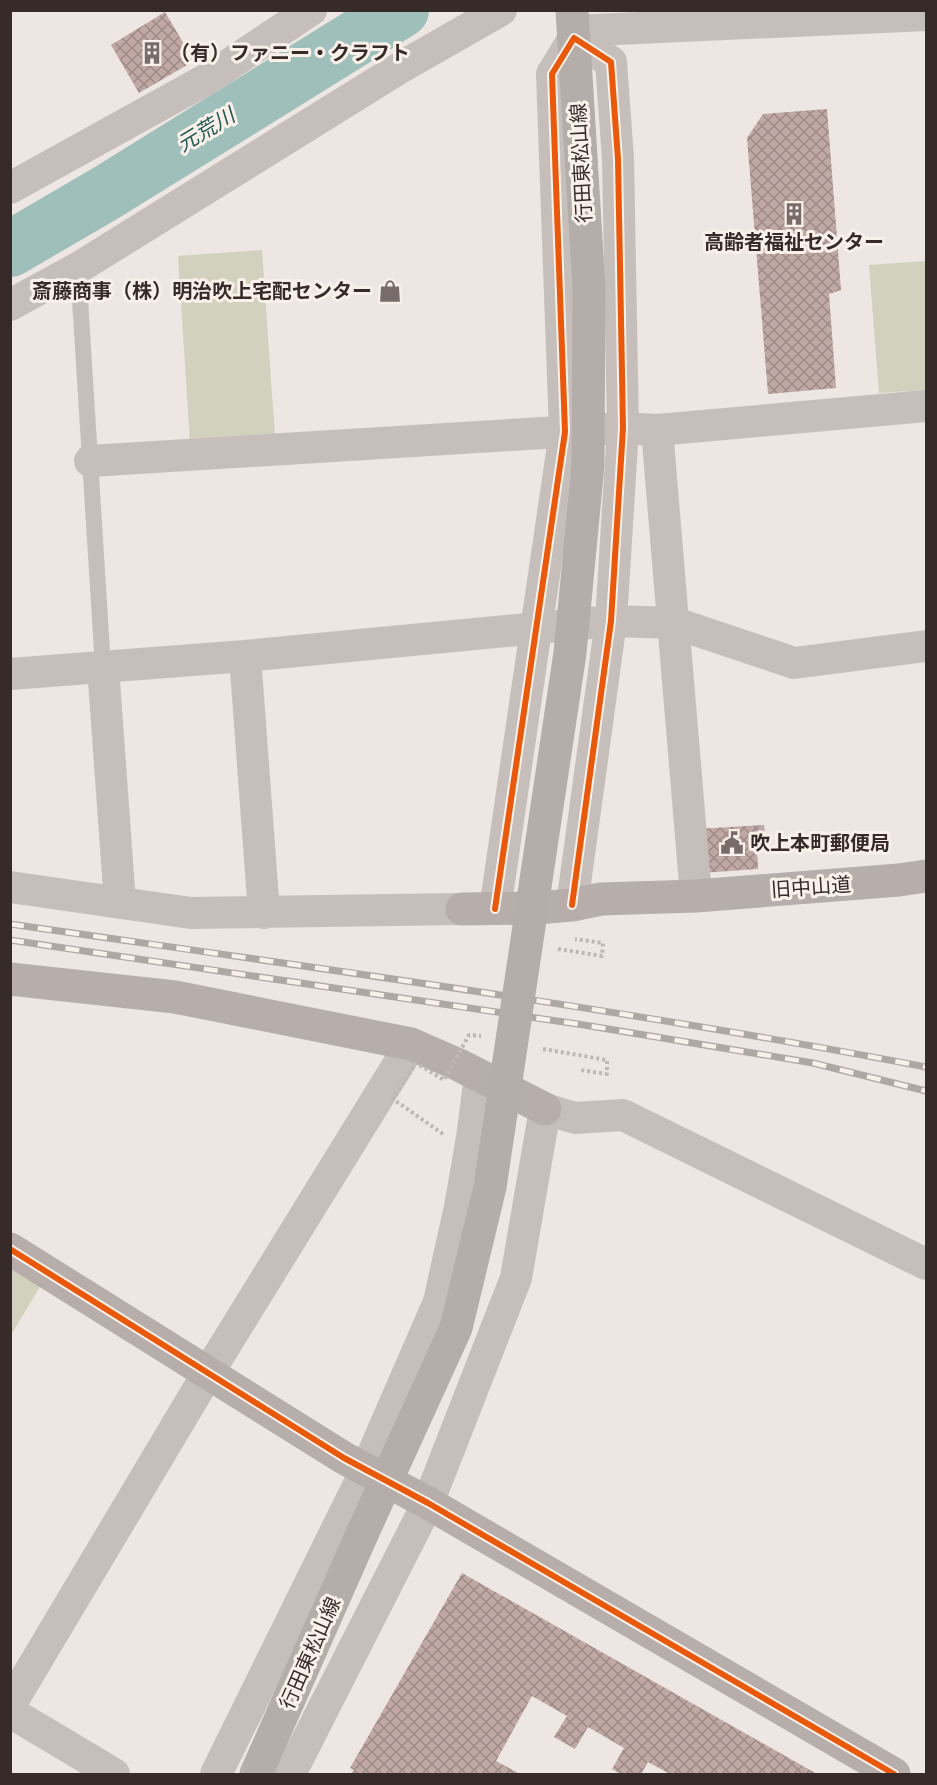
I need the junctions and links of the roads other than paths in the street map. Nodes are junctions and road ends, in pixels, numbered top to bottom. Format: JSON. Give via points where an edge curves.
{"nodes":[{"id":1,"x":311,"y":10,"type":"edge"},
{"id":2,"x":501,"y":10,"type":"edge"},
{"id":3,"x":927,"y":15,"type":"edge"},
{"id":4,"x":573,"y":26,"type":"edge"},
{"id":5,"x":10,"y":188,"type":"edge"},
{"id":6,"x":78,"y":268,"type":"junction"},
{"id":7,"x":10,"y":305,"type":"edge"},
{"id":8,"x":927,"y":406,"type":"edge"},
{"id":9,"x":623,"y":428,"type":"junction"},
{"id":10,"x":657,"y":430,"type":"junction"},
{"id":11,"x":564,"y":432,"type":"junction"},
{"id":12,"x":90,"y":461,"type":"junction"},
{"id":13,"x":611,"y":621,"type":"junction"},
{"id":14,"x":675,"y":623,"type":"junction"},
{"id":15,"x":536,"y":628,"type":"junction"},
{"id":16,"x":927,"y":646,"type":"edge"},
{"id":17,"x":245,"y":656,"type":"junction"},
{"id":18,"x":103,"y":667,"type":"junction"},
{"id":19,"x":10,"y":674,"type":"edge"},
{"id":20,"x":927,"y":876,"type":"edge"},
{"id":21,"x":10,"y":887,"type":"edge"},
{"id":22,"x":696,"y":896,"type":"junction"},
{"id":23,"x":120,"y":903,"type":"junction"},
{"id":24,"x":572,"y":905,"type":"junction"},
{"id":25,"x":462,"y":909,"type":"joint"},
{"id":26,"x":495,"y":909,"type":"junction"},
{"id":27,"x":264,"y":913,"type":"junction"},
{"id":28,"x":10,"y":979,"type":"edge"},
{"id":29,"x":411,"y":1044,"type":"junction"},
{"id":30,"x":480,"y":1076,"type":"junction"},
{"id":31,"x":545,"y":1109,"type":"junction"},
{"id":32,"x":10,"y":1249,"type":"edge"},
{"id":33,"x":927,"y":1264,"type":"edge"},
{"id":34,"x":208,"y":1373,"type":"junction"},
{"id":35,"x":366,"y":1470,"type":"junction"},
{"id":36,"x":428,"y":1503,"type":"junction"},
{"id":37,"x":10,"y":1705,"type":"edge"},
{"id":38,"x":10,"y":1712,"type":"edge"},
{"id":39,"x":114,"y":1774,"type":"edge"},
{"id":40,"x":216,"y":1774,"type":"edge"},
{"id":41,"x":256,"y":1774,"type":"edge"},
{"id":42,"x":290,"y":1774,"type":"edge"},
{"id":43,"x":894,"y":1774,"type":"edge"}],
"edges":[{"from":1,"to":5,"type":"street","via":[[207,79]]},
{"from":2,"to":6,"type":"street","via":[[403,66]]},
{"from":3,"to":4,"type":"street"},
{"from":4,"to":9,"type":"street","via":[[611,62],[618,159]]},
{"from":4,"to":11,"type":"street","via":[[552,74]]},
{"from":4,"to":41,"type":"main road","name":"行田東松山線","bridge":true,"via":[[589,288],[588,465],[570,653],[490,1187],[456,1328]]},
{"from":6,"to":7,"type":"street"},
{"from":6,"to":12,"type":"lane"},
{"from":8,"to":10,"type":"street"},
{"from":9,"to":10,"type":"street"},
{"from":9,"to":11,"type":"street"},
{"from":9,"to":13,"type":"street"},
{"from":10,"to":14,"type":"street"},
{"from":11,"to":12,"type":"street"},
{"from":11,"to":15,"type":"street"},
{"from":12,"to":18,"type":"lane"},
{"from":13,"to":14,"type":"street"},
{"from":13,"to":15,"type":"street"},
{"from":13,"to":24,"type":"street"},
{"from":14,"to":16,"type":"street","via":[[794,663]]},
{"from":14,"to":22,"type":"street"},
{"from":15,"to":17,"type":"street"},
{"from":15,"to":26,"type":"street"},
{"from":17,"to":18,"type":"street"},
{"from":17,"to":27,"type":"street"},
{"from":18,"to":19,"type":"street"},
{"from":18,"to":23,"type":"street"},
{"from":20,"to":22,"type":"street","name":"旧中山道"},
{"from":21,"to":23,"type":"street"},
{"from":22,"to":24,"type":"street","name":"旧中山道","via":[[601,899]]},
{"from":23,"to":27,"type":"street","via":[[191,913]]},
{"from":24,"to":26,"type":"street","name":"旧中山道"},
{"from":25,"to":26,"type":"street","name":"旧中山道"},
{"from":25,"to":27,"type":"street"},
{"from":28,"to":29,"type":"street","via":[[176,998]]},
{"from":29,"to":30,"type":"street"},
{"from":29,"to":34,"type":"street"},
{"from":30,"to":31,"type":"street"},
{"from":30,"to":35,"type":"street","via":[[460,1207],[439,1302]]},
{"from":31,"to":33,"type":"street","via":[[575,1118],[623,1115]]},
{"from":31,"to":36,"type":"street","via":[[516,1278]]},
{"from":32,"to":34,"type":"street"},
{"from":34,"to":35,"type":"street"},
{"from":34,"to":37,"type":"street"},
{"from":35,"to":36,"type":"street"},
{"from":35,"to":40,"type":"street"},
{"from":36,"to":42,"type":"street"},
{"from":36,"to":43,"type":"street"},
{"from":38,"to":39,"type":"street"}]}
